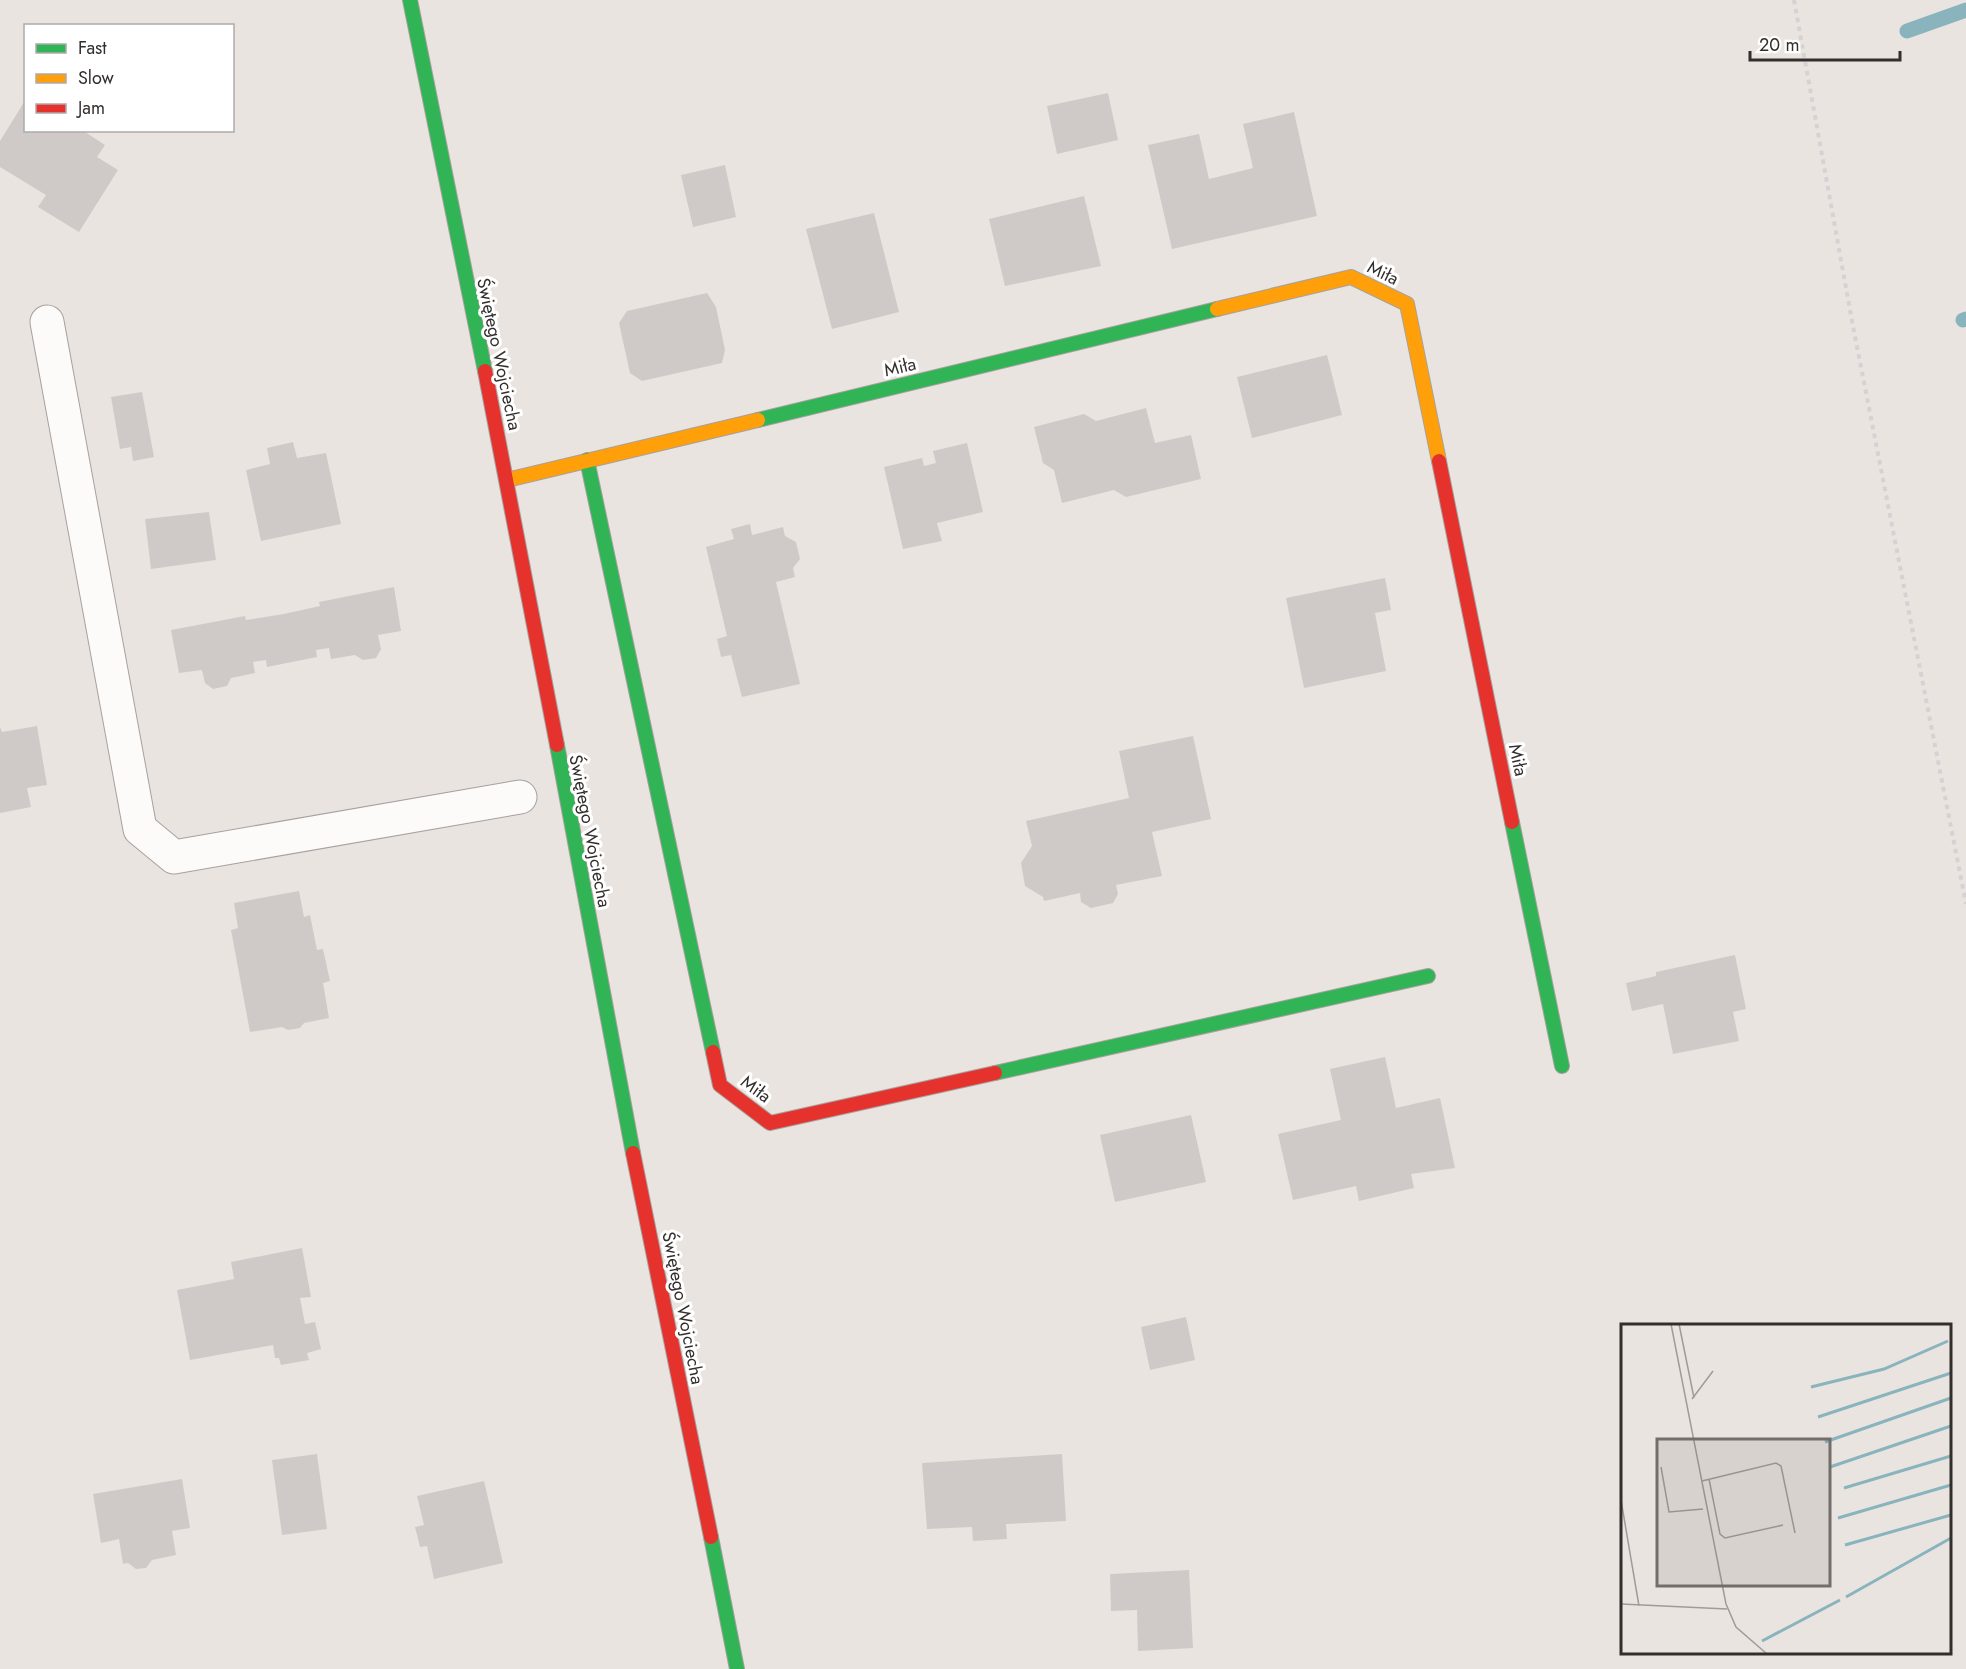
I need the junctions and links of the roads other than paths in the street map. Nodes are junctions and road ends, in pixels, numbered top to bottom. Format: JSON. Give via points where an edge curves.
{"nodes":[{"id":1,"x":410,"y":0,"type":"edge"},
{"id":2,"x":47,"y":322,"type":"dead end"},
{"id":3,"x":586,"y":460,"type":"junction"},
{"id":4,"x":507,"y":480,"type":"junction"},
{"id":5,"x":520,"y":796,"type":"dead end"},
{"id":6,"x":1428,"y":976,"type":"dead end"},
{"id":7,"x":1562,"y":1066,"type":"dead end"},
{"id":8,"x":737,"y":1669,"type":"edge"}],
"edges":[{"from":1,"to":4,"type":"street","name":"Świętego Wojciecha"},
{"from":2,"to":5,"type":"street","via":[[140,829],[174,857]]},
{"from":3,"to":4,"type":"street","name":"Miła"},
{"from":3,"to":6,"type":"street","name":"Miła","via":[[720,1084],[770,1123]]},
{"from":3,"to":7,"type":"street","name":"Miła","via":[[1351,277],[1407,304]]},
{"from":4,"to":8,"type":"street","name":"Świętego Wojciecha","via":[[622,1098]]}]}
